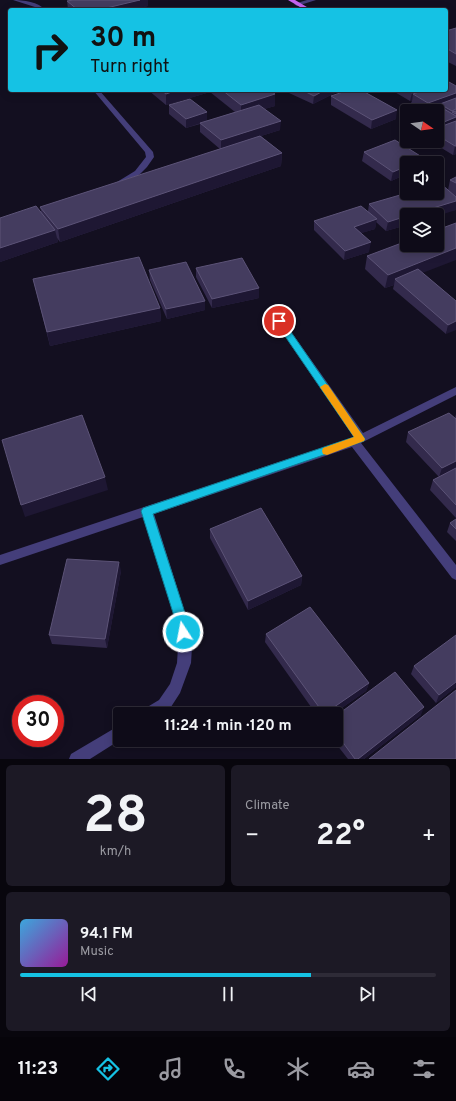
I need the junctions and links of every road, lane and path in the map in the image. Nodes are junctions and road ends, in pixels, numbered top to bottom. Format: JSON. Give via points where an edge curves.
{"nodes":[{"id":1,"x":16,"y":0,"type":"edge"},
{"id":2,"x":291,"y":0,"type":"edge"},
{"id":3,"x":313,"y":0,"type":"edge"},
{"id":4,"x":297,"y":4,"type":"junction"},
{"id":5,"x":41,"y":8,"type":"edge"},
{"id":6,"x":305,"y":8,"type":"edge"},
{"id":7,"x":98,"y":92,"type":"edge"},
{"id":8,"x":121,"y":182,"type":"edge"},
{"id":9,"x":279,"y":321,"type":"dead end"},
{"id":10,"x":456,"y":391,"type":"edge"},
{"id":11,"x":357,"y":440,"type":"junction"},
{"id":12,"x":147,"y":511,"type":"junction"},
{"id":13,"x":0,"y":560,"type":"edge"},
{"id":14,"x":456,"y":574,"type":"edge"},
{"id":15,"x":161,"y":707,"type":"edge"},
{"id":16,"x":113,"y":736,"type":"edge"},
{"id":17,"x":76,"y":759,"type":"edge"}],
"edges":[{"from":1,"to":5,"type":"street"},
{"from":2,"to":4,"type":"main road"},
{"from":3,"to":4,"type":"street"},
{"from":4,"to":6,"type":"main road"},
{"from":7,"to":8,"type":"street","via":[[149,152],[150,157],[143,168]]},
{"from":9,"to":11,"type":"street"},
{"from":10,"to":11,"type":"street"},
{"from":11,"to":12,"type":"street"},
{"from":11,"to":14,"type":"street"},
{"from":12,"to":13,"type":"street"},
{"from":12,"to":15,"type":"street","via":[[180,616],[185,647],[184,663],[175,688]]},
{"from":16,"to":17,"type":"street"}]}
